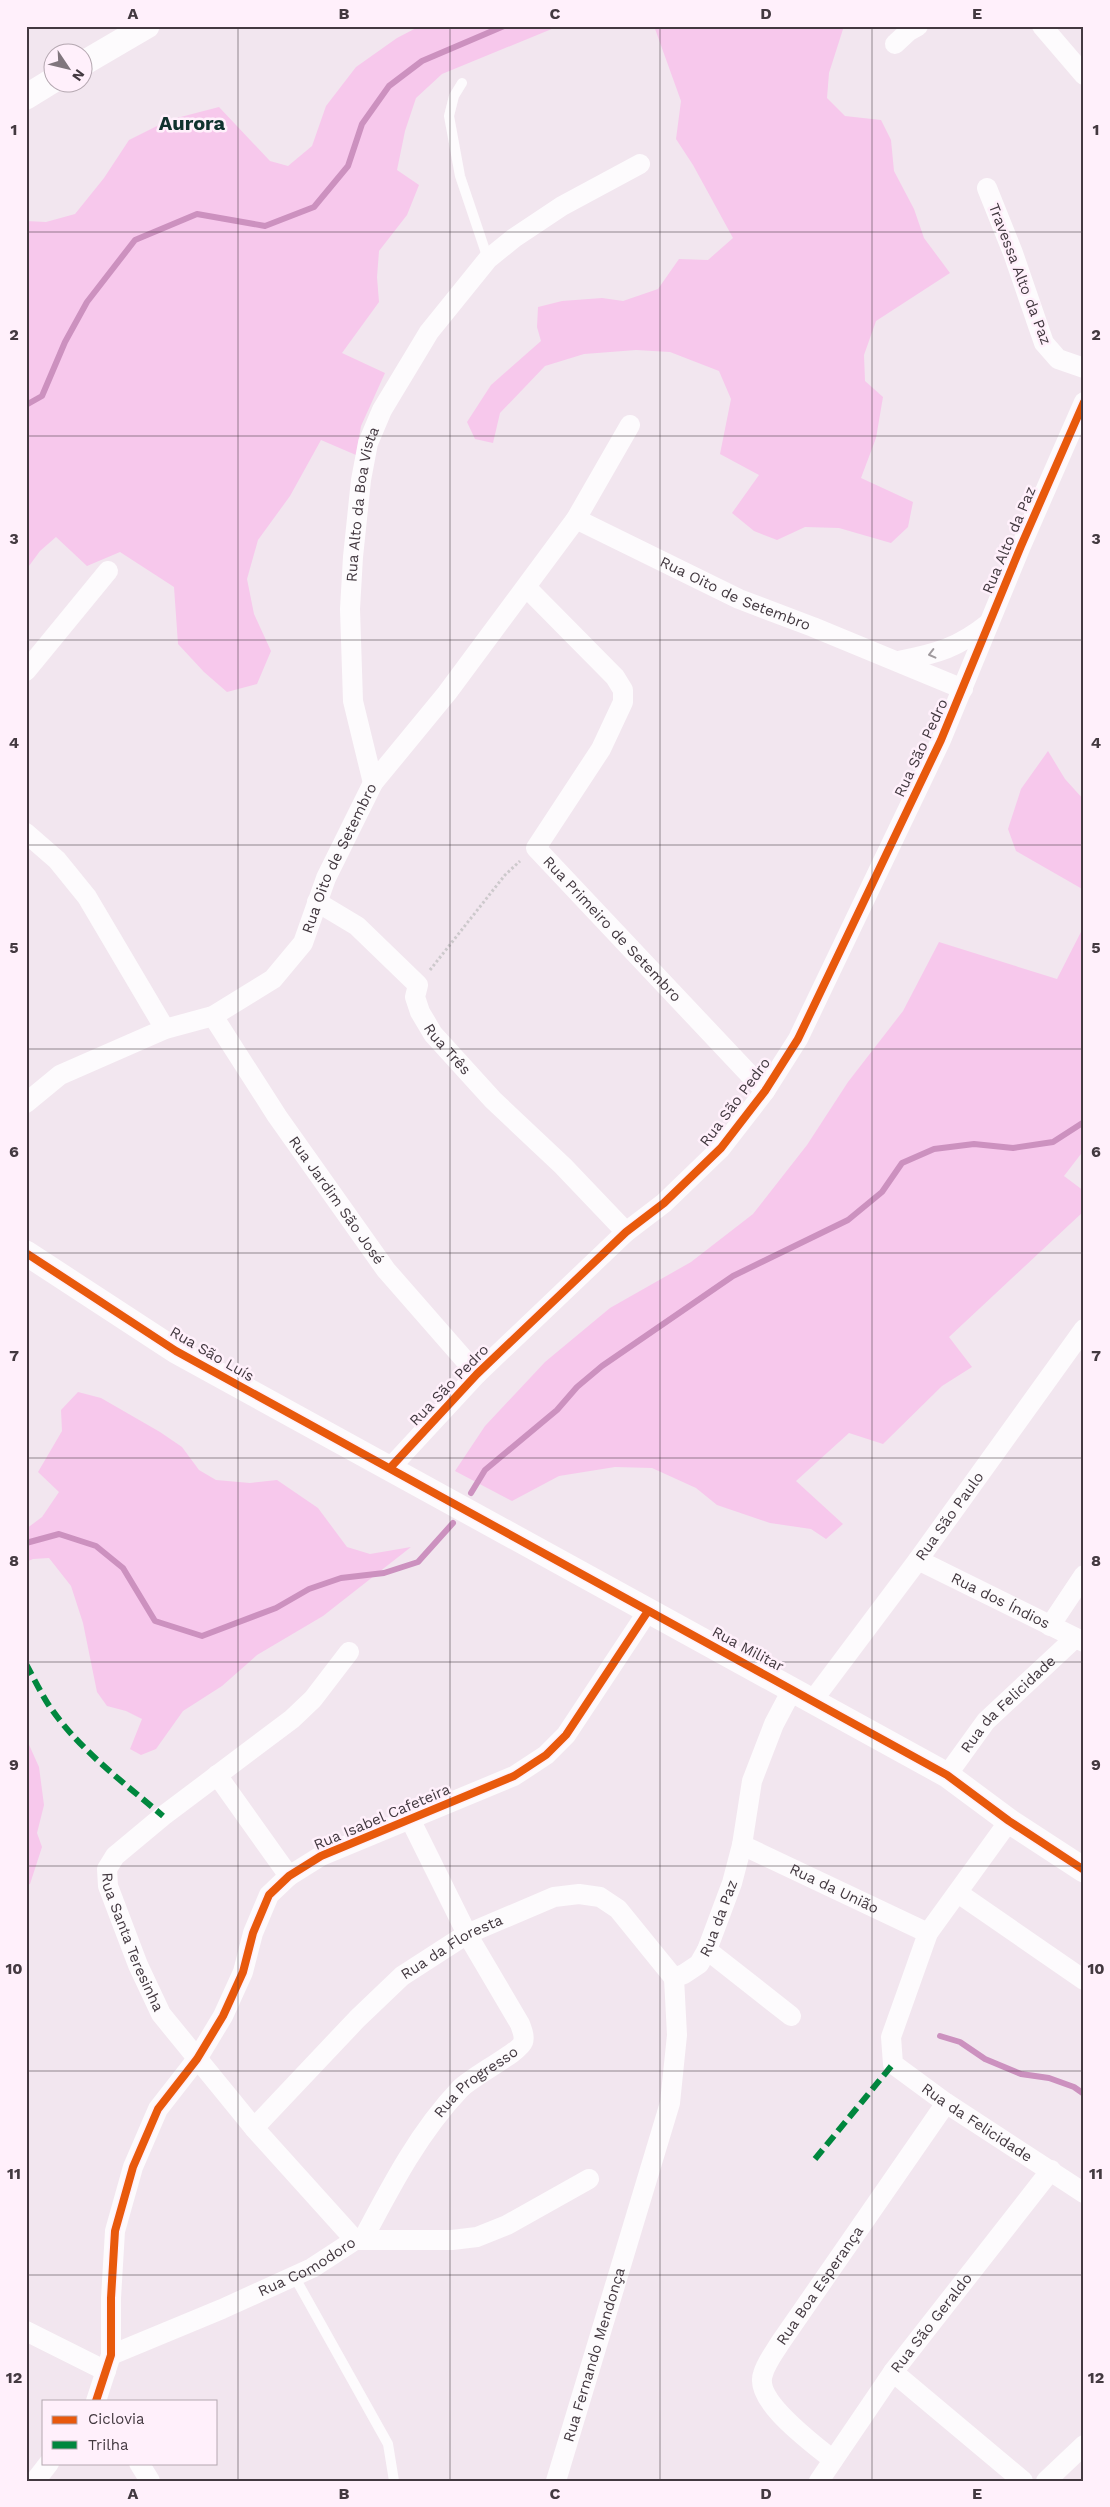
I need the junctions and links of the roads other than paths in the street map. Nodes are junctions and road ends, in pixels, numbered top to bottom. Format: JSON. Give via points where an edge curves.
{"nodes":[{"id":1,"x":918,"y":26,"type":"edge"},
{"id":2,"x":1042,"y":26,"type":"edge"},
{"id":3,"x":145,"y":27,"type":"edge"},
{"id":4,"x":895,"y":44,"type":"dead end"},
{"id":5,"x":92,"y":58,"type":"edge"},
{"id":6,"x":1084,"y":75,"type":"edge"},
{"id":7,"x":462,"y":83,"type":"dead end"},
{"id":8,"x":42,"y":88,"type":"edge"},
{"id":9,"x":26,"y":97,"type":"edge"},
{"id":10,"x":640,"y":164,"type":"dead end"},
{"id":11,"x":987,"y":188,"type":"dead end"},
{"id":12,"x":488,"y":259,"type":"junction"},
{"id":13,"x":1084,"y":368,"type":"edge"},
{"id":14,"x":1084,"y":402,"type":"edge"},
{"id":15,"x":630,"y":425,"type":"dead end"},
{"id":16,"x":576,"y":519,"type":"junction"},
{"id":17,"x":108,"y":571,"type":"dead end"},
{"id":18,"x":526,"y":588,"type":"junction"},
{"id":19,"x":989,"y":623,"type":"junction"},
{"id":20,"x":953,"y":647,"type":"junction"},
{"id":21,"x":898,"y":661,"type":"junction"},
{"id":22,"x":974,"y":661,"type":"junction"},
{"id":23,"x":26,"y":671,"type":"edge"},
{"id":24,"x":963,"y":689,"type":"junction"},
{"id":25,"x":373,"y":783,"type":"junction"},
{"id":26,"x":26,"y":833,"type":"edge"},
{"id":27,"x":317,"y":902,"type":"junction"},
{"id":28,"x":213,"y":1016,"type":"junction"},
{"id":29,"x":165,"y":1029,"type":"junction"},
{"id":30,"x":765,"y":1091,"type":"junction"},
{"id":31,"x":26,"y":1103,"type":"edge"},
{"id":32,"x":626,"y":1232,"type":"junction"},
{"id":33,"x":26,"y":1253,"type":"edge"},
{"id":34,"x":1084,"y":1329,"type":"edge"},
{"id":35,"x":477,"y":1374,"type":"junction"},
{"id":36,"x":390,"y":1468,"type":"junction"},
{"id":37,"x":918,"y":1560,"type":"junction"},
{"id":38,"x":1084,"y":1575,"type":"edge"},
{"id":39,"x":648,"y":1611,"type":"junction"},
{"id":40,"x":1050,"y":1626,"type":"junction"},
{"id":41,"x":1080,"y":1640,"type":"edge"},
{"id":42,"x":349,"y":1652,"type":"dead end"},
{"id":43,"x":803,"y":1694,"type":"junction"},
{"id":44,"x":217,"y":1775,"type":"junction"},
{"id":45,"x":947,"y":1775,"type":"junction"},
{"id":46,"x":410,"y":1819,"type":"junction"},
{"id":47,"x":1009,"y":1821,"type":"junction"},
{"id":48,"x":742,"y":1845,"type":"junction"},
{"id":49,"x":1084,"y":1870,"type":"edge"},
{"id":50,"x":289,"y":1876,"type":"junction"},
{"id":51,"x":958,"y":1894,"type":"junction"},
{"id":52,"x":928,"y":1933,"type":"junction"},
{"id":53,"x":467,"y":1934,"type":"junction"},
{"id":54,"x":707,"y":1950,"type":"junction"},
{"id":55,"x":674,"y":1978,"type":"junction"},
{"id":56,"x":1084,"y":1980,"type":"edge"},
{"id":57,"x":791,"y":2016,"type":"dead end"},
{"id":58,"x":197,"y":2059,"type":"junction"},
{"id":59,"x":946,"y":2103,"type":"junction"},
{"id":60,"x":254,"y":2128,"type":"junction"},
{"id":61,"x":1051,"y":2170,"type":"junction"},
{"id":62,"x":589,"y":2179,"type":"dead end"},
{"id":63,"x":1084,"y":2193,"type":"edge"},
{"id":64,"x":359,"y":2239,"type":"junction"},
{"id":65,"x":294,"y":2276,"type":"junction"},
{"id":66,"x":26,"y":2332,"type":"edge"},
{"id":67,"x":108,"y":2363,"type":"junction"},
{"id":68,"x":892,"y":2372,"type":"junction"},
{"id":69,"x":99,"y":2399,"type":"edge"},
{"id":70,"x":1084,"y":2445,"type":"edge"},
{"id":71,"x":833,"y":2460,"type":"junction"},
{"id":72,"x":48,"y":2464,"type":"edge"},
{"id":73,"x":35,"y":2481,"type":"edge"},
{"id":74,"x":394,"y":2481,"type":"edge"},
{"id":75,"x":556,"y":2481,"type":"edge"},
{"id":76,"x":819,"y":2481,"type":"edge"},
{"id":77,"x":1023,"y":2481,"type":"edge"},
{"id":78,"x":1046,"y":2481,"type":"edge"}],
"edges":[{"from":1,"to":4,"type":"street"},
{"from":2,"to":6,"type":"street"},
{"from":3,"to":5,"type":"street"},
{"from":7,"to":12,"type":"lane","via":[[454,96],[449,116],[460,176]]},
{"from":8,"to":9,"type":"street"},
{"from":10,"to":12,"type":"street","name":"Rua Alto da Boa Vista","via":[[562,206]]},
{"from":11,"to":13,"type":"street","name":"Travessa Alto da Paz","via":[[1044,343],[1058,359]]},
{"from":12,"to":25,"type":"street","name":"Rua Alto da Boa Vista","via":[[429,332],[386,402],[368,443],[361,480],[350,609],[353,701]]},
{"from":14,"to":19,"type":"street","name":"Rua Alto da Paz"},
{"from":15,"to":16,"type":"street","name":"Rua Oito de Setembro"},
{"from":16,"to":18,"type":"street","name":"Rua Oito de Setembro"},
{"from":16,"to":21,"type":"street","name":"Rua Oito de Setembro","via":[[739,599]]},
{"from":17,"to":23,"type":"street"},
{"from":18,"to":25,"type":"street","name":"Rua Oito de Setembro"},
{"from":18,"to":30,"type":"street","name":"Rua Primeiro de Setembro","via":[[615,677],[623,690],[622,702],[601,749],[536,848]]},
{"from":19,"to":20,"type":"street"},
{"from":19,"to":22,"type":"street","name":"Rua Alto da Paz"},
{"from":20,"to":21,"type":"street","one_way":true},
{"from":20,"to":22,"type":"street","via":[[965,649]]},
{"from":21,"to":24,"type":"street","name":"Rua Oito de Setembro"},
{"from":22,"to":24,"type":"street","name":"Rua Alto da Paz"},
{"from":24,"to":30,"type":"street","name":"Rua São Pedro","via":[[798,1039]]},
{"from":25,"to":27,"type":"street","name":"Rua Oito de Setembro"},
{"from":26,"to":29,"type":"street","via":[[57,860],[87,897]]},
{"from":27,"to":28,"type":"street","name":"Rua Oito de Setembro","via":[[303,943],[272,979]]},
{"from":27,"to":32,"type":"street","name":"Rua Três","via":[[357,926],[418,985],[415,997],[433,1034],[493,1100]]},
{"from":28,"to":29,"type":"street","name":"Rua Oito de Setembro"},
{"from":28,"to":35,"type":"street","name":"Rua Jardim São José","via":[[277,1116],[386,1270]]},
{"from":29,"to":31,"type":"street","name":"Rua Oito de Setembro","via":[[60,1075]]},
{"from":30,"to":32,"type":"street","name":"Rua São Pedro","via":[[721,1148],[664,1203]]},
{"from":32,"to":35,"type":"street","name":"Rua São Pedro"},
{"from":33,"to":36,"type":"street","name":"Rua São Luís","via":[[176,1351]]},
{"from":34,"to":37,"type":"street","name":"Rua São Paulo"},
{"from":35,"to":36,"type":"street","name":"Rua São Pedro"},
{"from":36,"to":39,"type":"street","name":"Rua Militar"},
{"from":37,"to":40,"type":"street","name":"Rua dos Índios"},
{"from":37,"to":43,"type":"street","name":"Rua São Paulo"},
{"from":38,"to":40,"type":"street"},
{"from":39,"to":43,"type":"street","name":"Rua Militar"},
{"from":39,"to":46,"type":"street","name":"Rua Isabel Cafeteira","via":[[566,1735],[546,1755],[514,1776]]},
{"from":40,"to":41,"type":"street","name":"Rua dos Índios"},
{"from":41,"to":45,"type":"street","name":"Rua da Felicidade","via":[[986,1721]]},
{"from":42,"to":44,"type":"street","name":"Rua Santa Teresinha","via":[[313,1699],[292,1719]]},
{"from":43,"to":45,"type":"street","name":"Rua Militar"},
{"from":43,"to":48,"type":"street","name":"Rua da Paz","via":[[774,1724],[752,1781]]},
{"from":44,"to":50,"type":"street"},
{"from":44,"to":58,"type":"street","name":"Rua Santa Teresinha","via":[[115,1856],[107,1870],[108,1886],[138,1965],[162,2014]]},
{"from":45,"to":47,"type":"street","name":"Rua Militar"},
{"from":46,"to":50,"type":"street","name":"Rua Isabel Cafeteira","via":[[320,1856]]},
{"from":46,"to":53,"type":"street","name":"Rua Progresso"},
{"from":47,"to":49,"type":"street","name":"Rua Militar"},
{"from":47,"to":51,"type":"street"},
{"from":48,"to":52,"type":"street","name":"Rua da União"},
{"from":48,"to":54,"type":"street","name":"Rua da Paz","via":[[732,1883]]},
{"from":50,"to":58,"type":"street","name":"Rua Isabel Cafeteira","via":[[269,1895],[253,1933],[243,1972],[223,2016]]},
{"from":51,"to":52,"type":"street"},
{"from":51,"to":56,"type":"street"},
{"from":52,"to":59,"type":"street","name":"Rua da Felicidade","via":[[890,2037],[893,2064]]},
{"from":53,"to":55,"type":"street","name":"Rua da Floresta","via":[[554,1897],[579,1894],[600,1897],[618,1909]]},
{"from":53,"to":60,"type":"street","name":"Rua da Floresta","via":[[402,1976]]},
{"from":53,"to":64,"type":"street","name":"Rua Progresso","via":[[520,2024],[523,2042],[520,2049],[461,2088],[399,2171]]},
{"from":54,"to":55,"type":"street","name":"Rua da Paz","via":[[699,1964]]},
{"from":54,"to":57,"type":"street"},
{"from":55,"to":75,"type":"street","name":"Rua Fernando Mendonça","via":[[677,2035],[670,2103]]},
{"from":58,"to":60,"type":"street","name":"Rua Santa Teresinha"},
{"from":58,"to":67,"type":"street","name":"Rua Isabel Cafeteira","via":[[158,2109],[133,2167],[115,2232]]},
{"from":59,"to":61,"type":"street","name":"Rua da Felicidade"},
{"from":59,"to":71,"type":"street","name":"Rua Boa Esperança","via":[[762,2374],[767,2397],[779,2414]]},
{"from":60,"to":64,"type":"street","name":"Rua Santa Teresinha"},
{"from":61,"to":63,"type":"street","name":"Rua da Felicidade"},
{"from":61,"to":68,"type":"street","name":"Rua São Geraldo"},
{"from":62,"to":64,"type":"street","name":"Rua Comodoro","via":[[507,2225],[477,2237],[452,2240]]},
{"from":64,"to":65,"type":"street","name":"Rua Comodoro"},
{"from":65,"to":67,"type":"street","name":"Rua Comodoro"},
{"from":65,"to":74,"type":"lane","via":[[388,2444]]},
{"from":66,"to":67,"type":"street"},
{"from":67,"to":69,"type":"street","name":"Rua Isabel Cafeteira"},
{"from":68,"to":71,"type":"street","name":"Rua São Geraldo"},
{"from":68,"to":77,"type":"street"},
{"from":70,"to":78,"type":"street"},
{"from":71,"to":76,"type":"street","name":"Rua São Geraldo"},
{"from":72,"to":73,"type":"street"}]}
